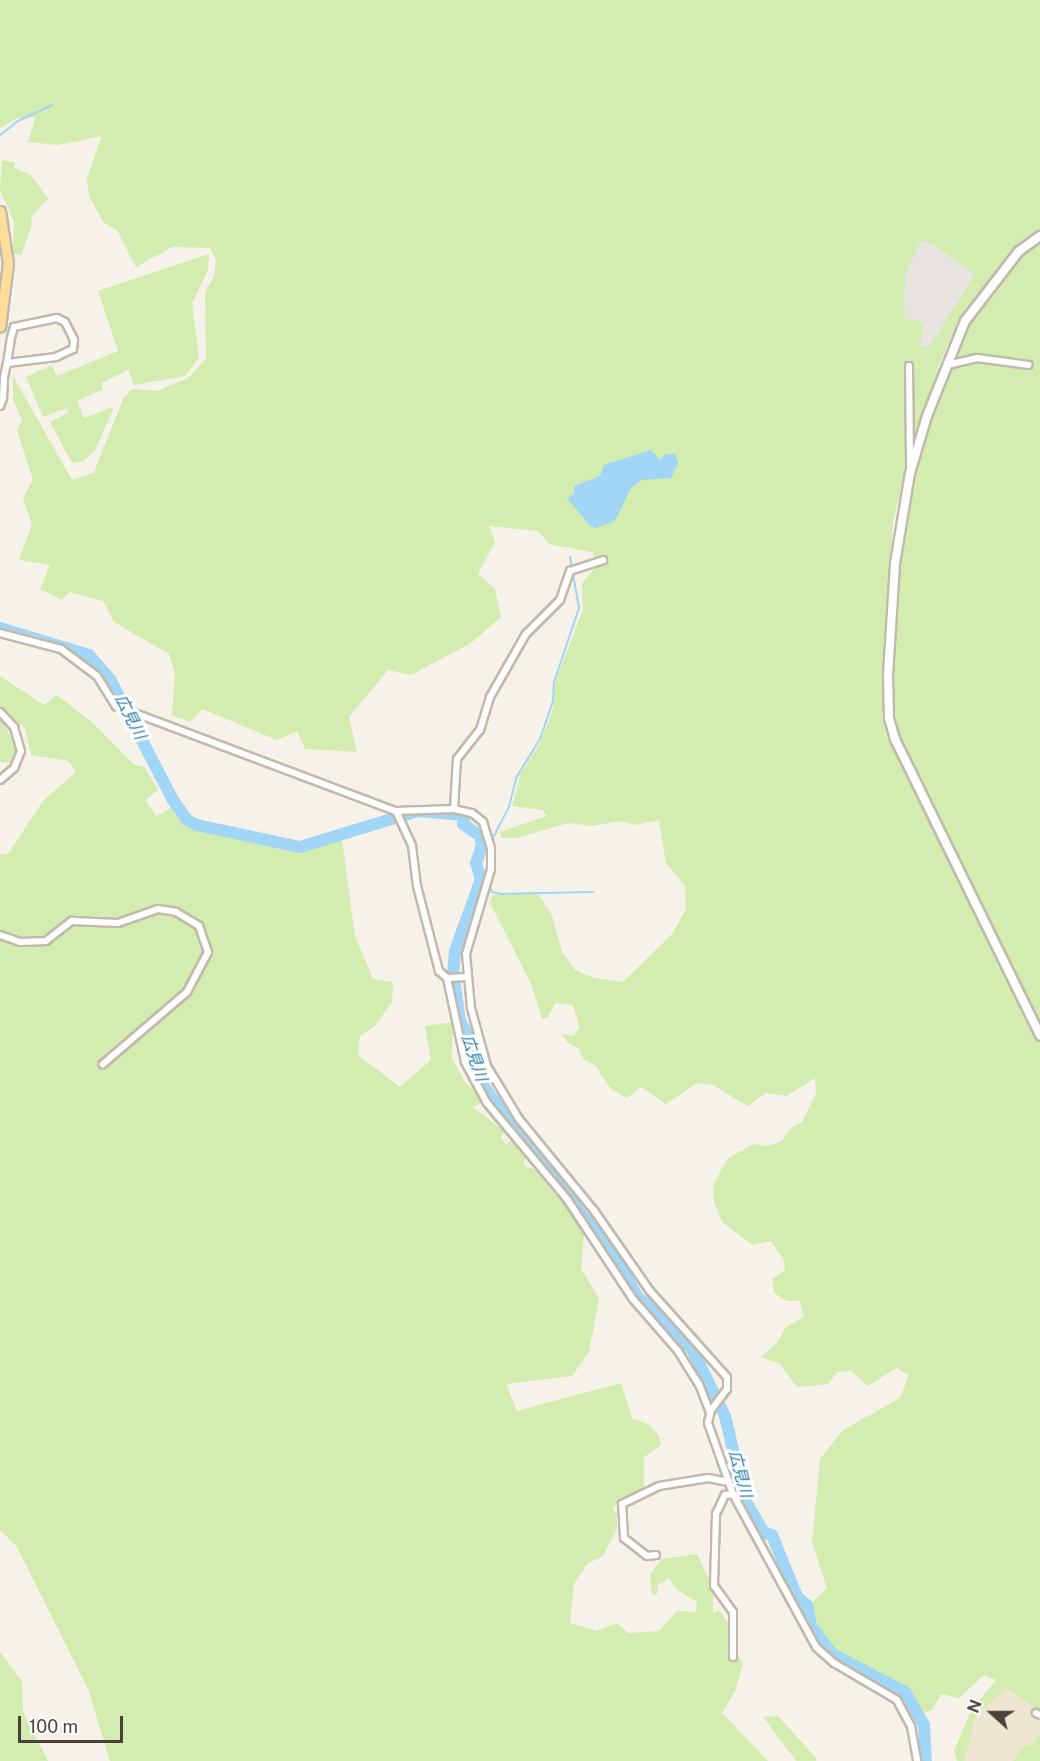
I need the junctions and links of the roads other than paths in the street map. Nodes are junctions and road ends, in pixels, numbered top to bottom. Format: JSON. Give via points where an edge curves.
{"nodes":[{"id":1,"x":0,"y":211,"type":"edge"},
{"id":2,"x":1040,"y":236,"type":"edge"},
{"id":3,"x":0,"y":327,"type":"edge"},
{"id":4,"x":7,"y":363,"type":"junction"},
{"id":5,"x":1029,"y":365,"type":"dead end"},
{"id":6,"x":909,"y":366,"type":"dead end"},
{"id":7,"x":945,"y":366,"type":"junction"},
{"id":8,"x":0,"y":406,"type":"edge"},
{"id":9,"x":910,"y":473,"type":"junction"},
{"id":10,"x":603,"y":560,"type":"dead end"},
{"id":11,"x":0,"y":633,"type":"edge"},
{"id":12,"x":0,"y":712,"type":"edge"},
{"id":13,"x":0,"y":780,"type":"edge"},
{"id":14,"x":454,"y":809,"type":"junction"},
{"id":15,"x":397,"y":813,"type":"junction"},
{"id":16,"x":0,"y":935,"type":"edge"},
{"id":17,"x":465,"y":977,"type":"junction"},
{"id":18,"x":449,"y":978,"type":"junction"},
{"id":19,"x":1040,"y":1035,"type":"edge"},
{"id":20,"x":104,"y":1065,"type":"dead end"},
{"id":21,"x":711,"y":1411,"type":"junction"},
{"id":22,"x":729,"y":1482,"type":"junction"},
{"id":23,"x":733,"y":1494,"type":"junction"},
{"id":24,"x":656,"y":1555,"type":"dead end"},
{"id":25,"x":732,"y":1657,"type":"dead end"},
{"id":26,"x":917,"y":1761,"type":"edge"}],
"edges":[{"from":1,"to":3,"type":"main road","via":[[8,263]]},
{"from":2,"to":7,"type":"street","via":[[1019,251],[984,294],[965,321]]},
{"from":4,"to":4,"type":"street","via":[[14,327],[57,318],[65,321],[74,340],[73,349],[56,357]]},
{"from":4,"to":8,"type":"street"},
{"from":5,"to":7,"type":"street","via":[[976,358]]},
{"from":6,"to":9,"type":"street"},
{"from":7,"to":9,"type":"street"},
{"from":9,"to":19,"type":"street","via":[[895,564],[890,718],[904,760]]},
{"from":10,"to":14,"type":"street","via":[[572,571],[560,600],[526,634],[490,697],[480,730],[457,759]]},
{"from":11,"to":15,"type":"street","via":[[61,649],[97,676],[116,706]]},
{"from":12,"to":13,"type":"street","via":[[14,727],[21,751],[14,768]]},
{"from":14,"to":15,"type":"street"},
{"from":14,"to":17,"type":"street","via":[[480,818],[491,848],[491,869],[466,954]]},
{"from":15,"to":18,"type":"street","via":[[412,846],[433,952],[439,971]]},
{"from":16,"to":20,"type":"street","via":[[20,942],[46,941],[72,921],[118,923],[158,909],[176,912],[199,926],[208,952],[187,992]]},
{"from":17,"to":18,"type":"street"},
{"from":17,"to":21,"type":"street","via":[[483,1056],[510,1106],[595,1212],[662,1306],[724,1373],[728,1385]]},
{"from":18,"to":21,"type":"street","via":[[462,1052],[487,1103],[567,1199],[633,1299],[690,1367]]},
{"from":21,"to":22,"type":"street","via":[[710,1429]]},
{"from":22,"to":23,"type":"street"},
{"from":22,"to":24,"type":"street","via":[[708,1478],[658,1486],[622,1504],[624,1538],[647,1556]]},
{"from":23,"to":25,"type":"street","via":[[725,1495],[716,1514],[714,1586],[733,1612]]},
{"from":23,"to":26,"type":"street","via":[[816,1647],[834,1663],[897,1700],[911,1726]]}]}
